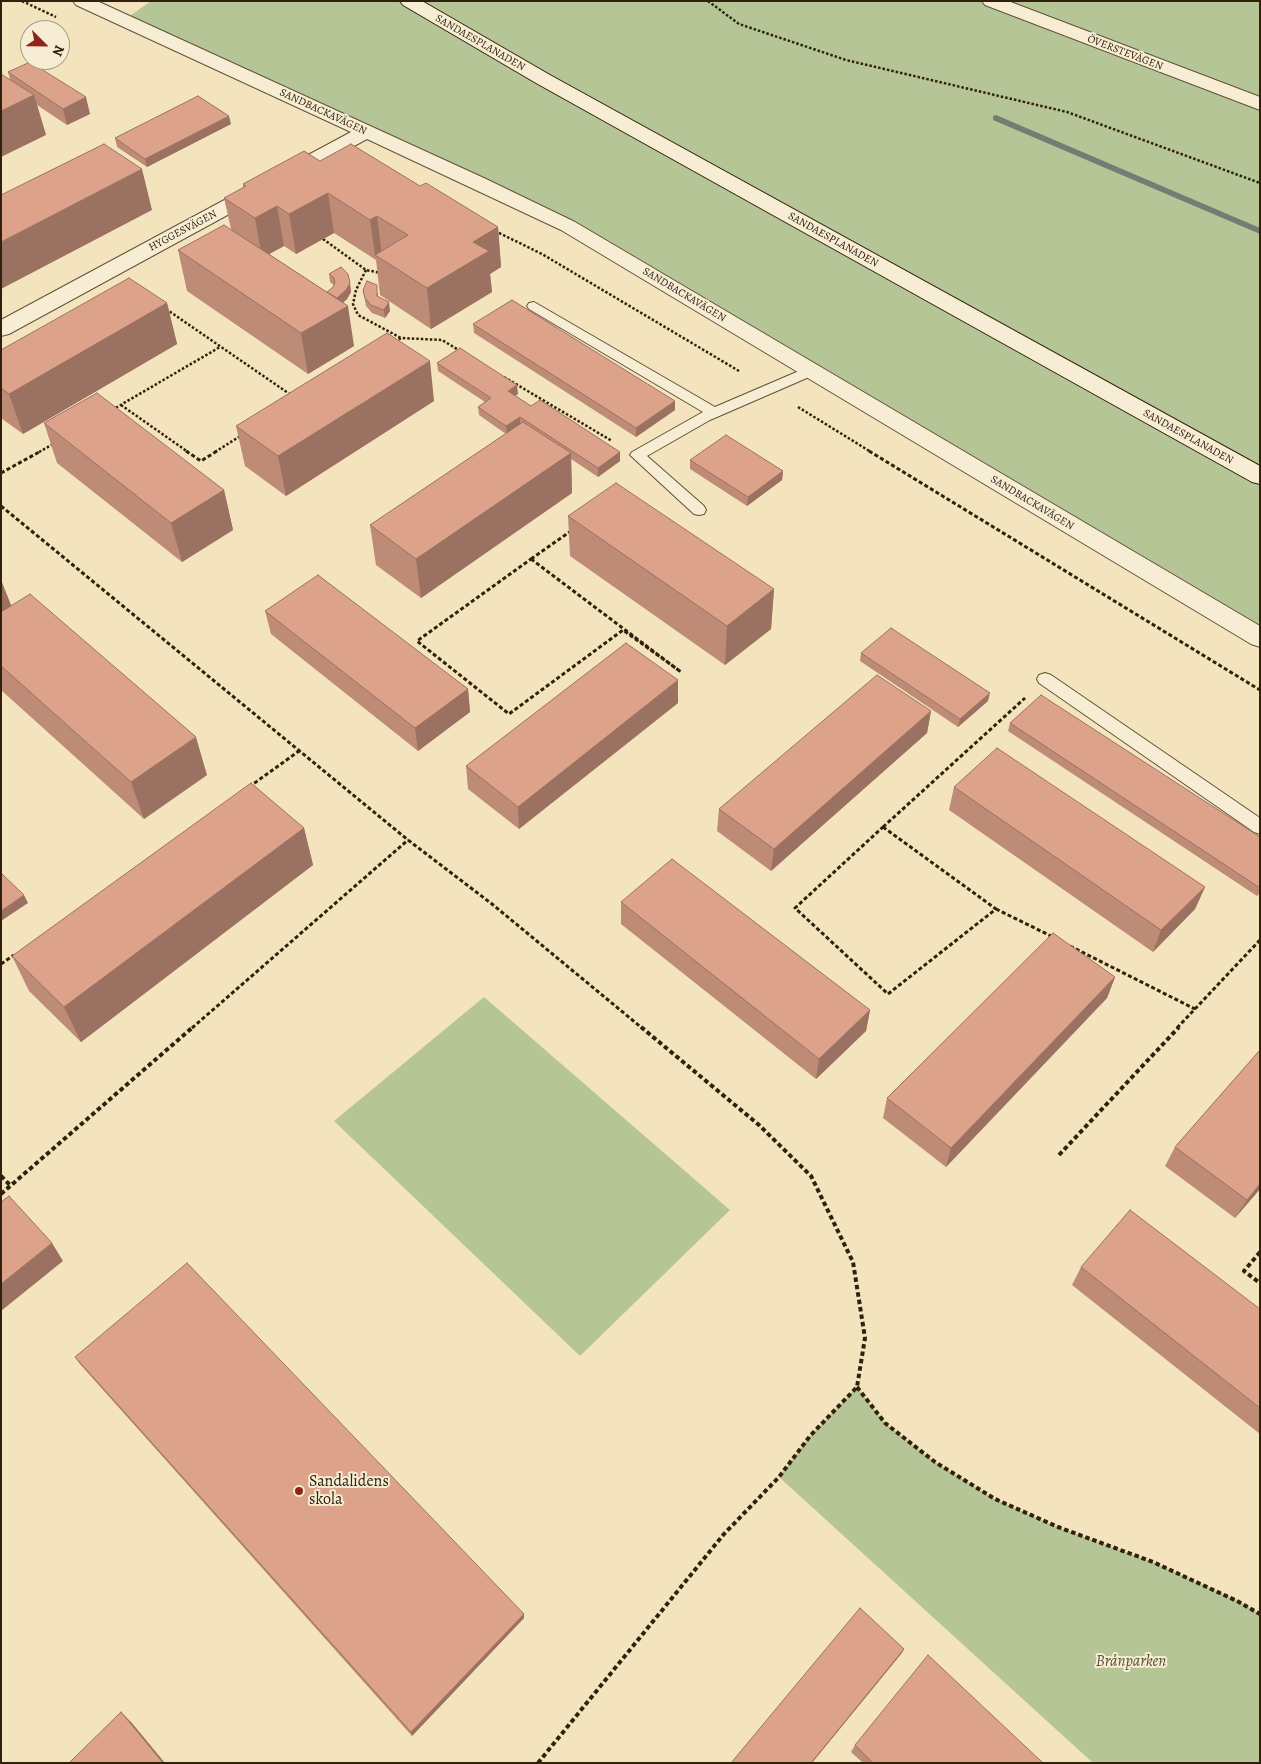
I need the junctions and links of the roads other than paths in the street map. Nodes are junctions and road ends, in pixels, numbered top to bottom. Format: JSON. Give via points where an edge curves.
{"nodes":[{"id":1,"x":82,"y":1,"type":"edge"},
{"id":2,"x":409,"y":1,"type":"edge"},
{"id":3,"x":991,"y":1,"type":"edge"},
{"id":4,"x":1260,"y":104,"type":"edge"},
{"id":5,"x":365,"y":132,"type":"junction"},
{"id":6,"x":534,"y":306,"type":"dead end"},
{"id":7,"x":1,"y":329,"type":"edge"},
{"id":8,"x":811,"y":371,"type":"junction"},
{"id":9,"x":715,"y":413,"type":"junction"},
{"id":10,"x":1260,"y":476,"type":"edge"},
{"id":11,"x":699,"y":510,"type":"dead end"},
{"id":12,"x":1260,"y":638,"type":"edge"},
{"id":13,"x":1045,"y":678,"type":"road end"},
{"id":14,"x":1260,"y":826,"type":"edge"}],
"edges":[{"from":1,"to":5,"type":"street","name":"SANDBACKAVÄGEN"},
{"from":2,"to":10,"type":"street","name":"SANDAESPLANADEN","via":[[551,84]]},
{"from":3,"to":4,"type":"street","name":"ÖVERSTEVÄGEN"},
{"from":5,"to":7,"type":"street","name":"HYGGESVÄGEN"},
{"from":5,"to":8,"type":"street","name":"SANDBACKAVÄGEN","via":[[568,226]]},
{"from":6,"to":9,"type":"lane"},
{"from":8,"to":9,"type":"lane"},
{"from":8,"to":12,"type":"street","name":"SANDBACKAVÄGEN"},
{"from":9,"to":11,"type":"lane","via":[[637,455]]},
{"from":13,"to":14,"type":"lane"}]}
